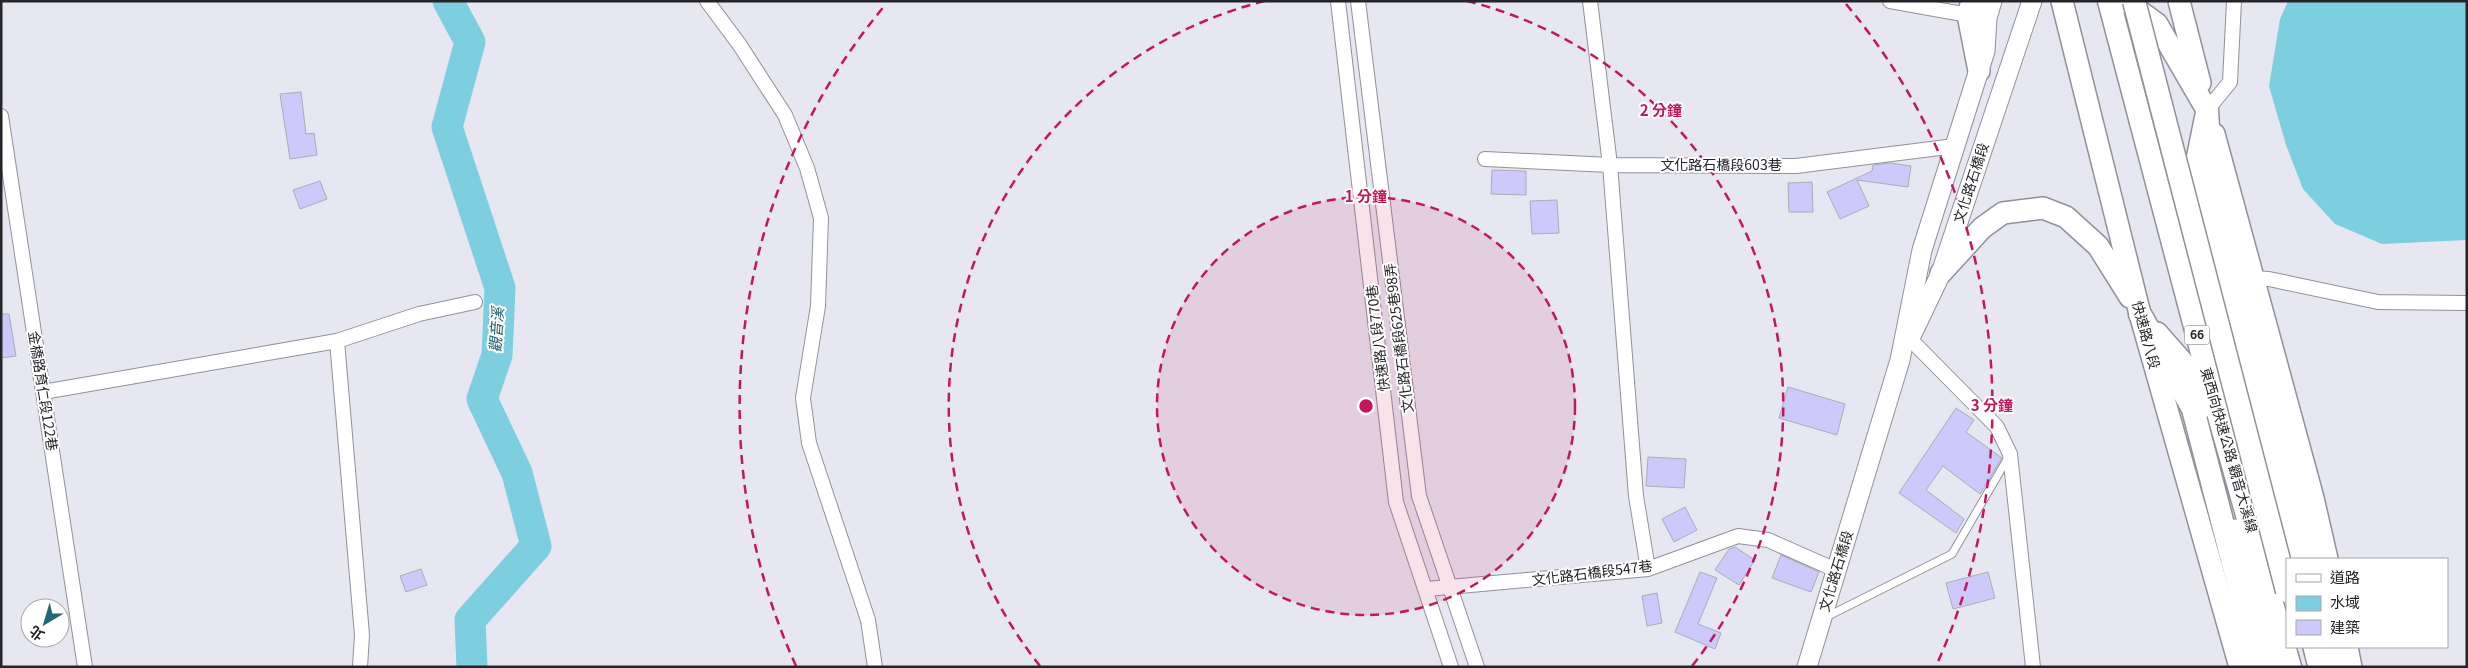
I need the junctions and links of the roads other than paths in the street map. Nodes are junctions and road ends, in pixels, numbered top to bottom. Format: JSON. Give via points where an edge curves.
{"nodes":[{"id":1,"x":707,"y":1,"type":"edge"},
{"id":2,"x":1338,"y":1,"type":"edge"},
{"id":3,"x":1358,"y":1,"type":"edge"},
{"id":4,"x":1590,"y":1,"type":"edge"},
{"id":5,"x":1890,"y":1,"type":"edge"},
{"id":6,"x":2032,"y":1,"type":"edge"},
{"id":7,"x":2062,"y":1,"type":"edge"},
{"id":8,"x":2109,"y":1,"type":"edge"},
{"id":9,"x":2126,"y":1,"type":"edge"},
{"id":10,"x":2134,"y":1,"type":"edge"},
{"id":11,"x":2178,"y":1,"type":"edge"},
{"id":12,"x":2234,"y":1,"type":"edge"},
{"id":13,"x":1980,"y":9,"type":"edge"},
{"id":14,"x":1979,"y":71,"type":"joint"},
{"id":15,"x":2207,"y":110,"type":"junction"},
{"id":16,"x":1,"y":116,"type":"edge"},
{"id":17,"x":1955,"y":146,"type":"junction"},
{"id":18,"x":1485,"y":159,"type":"dead end"},
{"id":19,"x":1610,"y":165,"type":"junction"},
{"id":20,"x":1941,"y":273,"type":"junction"},
{"id":21,"x":2253,"y":278,"type":"junction"},
{"id":22,"x":475,"y":302,"type":"dead end"},
{"id":23,"x":2467,"y":303,"type":"edge"},
{"id":24,"x":2140,"y":314,"type":"junction"},
{"id":25,"x":1910,"y":339,"type":"junction"},
{"id":26,"x":337,"y":341,"type":"junction"},
{"id":27,"x":1900,"y":360,"type":"junction"},
{"id":28,"x":43,"y":392,"type":"junction"},
{"id":29,"x":2010,"y":454,"type":"junction"},
{"id":30,"x":2292,"y":558,"type":"edge"},
{"id":31,"x":2307,"y":558,"type":"edge"},
{"id":32,"x":2327,"y":558,"type":"edge"},
{"id":33,"x":1648,"y":569,"type":"junction"},
{"id":34,"x":1836,"y":570,"type":"junction"},
{"id":35,"x":1452,"y":587,"type":"junction"},
{"id":36,"x":2286,"y":587,"type":"edge"},
{"id":37,"x":1427,"y":589,"type":"junction"},
{"id":38,"x":1821,"y":620,"type":"junction"},
{"id":39,"x":2301,"y":648,"type":"edge"},
{"id":40,"x":2314,"y":648,"type":"edge"},
{"id":41,"x":2329,"y":648,"type":"edge"},
{"id":42,"x":2347,"y":648,"type":"edge"},
{"id":43,"x":85,"y":667,"type":"edge"},
{"id":44,"x":360,"y":667,"type":"edge"},
{"id":45,"x":875,"y":667,"type":"edge"},
{"id":46,"x":1451,"y":667,"type":"edge"},
{"id":47,"x":1477,"y":667,"type":"edge"},
{"id":48,"x":1807,"y":667,"type":"edge"},
{"id":49,"x":2033,"y":667,"type":"edge"},
{"id":50,"x":2240,"y":667,"type":"edge"},
{"id":51,"x":2260,"y":667,"type":"edge"},
{"id":52,"x":2276,"y":667,"type":"edge"},
{"id":53,"x":2290,"y":667,"type":"edge"},
{"id":54,"x":2306,"y":667,"type":"edge"},
{"id":55,"x":2319,"y":667,"type":"edge"},
{"id":56,"x":2334,"y":667,"type":"edge"},
{"id":57,"x":2351,"y":667,"type":"edge"}],
"edges":[{"from":1,"to":45,"type":"street","via":[[785,115],[807,168],[821,218],[818,306],[803,398],[809,443],[868,620]]},
{"from":2,"to":37,"type":"street","name":"快速路八段770巷","via":[[1396,502]]},
{"from":3,"to":35,"type":"street","name":"文化路石橋段625巷98弄","via":[[1419,496]]},
{"from":4,"to":19,"type":"street"},
{"from":5,"to":13,"type":"street"},
{"from":6,"to":20,"type":"main road","name":"文化路石橋段"},
{"from":7,"to":24,"type":"main road","name":"快速路八段"},
{"from":8,"to":53,"type":"highway","name":"東西向快速公路 觀音大溪線","number":"66","via":[[2213,394]]},
{"from":9,"to":15,"type":"main road","via":[[2157,24]]},
{"from":10,"to":36,"type":"highway","name":"東西向快速公路 觀音大溪線","number":"66","bridge":true},
{"from":11,"to":15,"type":"main road"},
{"from":12,"to":15,"type":"street","via":[[2230,82]]},
{"from":13,"to":14,"type":"main road"},
{"from":14,"to":17,"type":"main road","name":"文化路石橋段"},
{"from":15,"to":21,"type":"main road"},
{"from":15,"to":30,"type":"main road","via":[[2193,179]]},
{"from":15,"to":31,"type":"highway","via":[[2212,194],[2250,328]]},
{"from":16,"to":28,"type":"street","name":"金橋路育仁段122巷"},
{"from":17,"to":19,"type":"street","name":"文化路石橋段603巷","via":[[1796,166]]},
{"from":17,"to":27,"type":"main road","name":"文化路石橋段","via":[[1922,250]]},
{"from":18,"to":19,"type":"street","name":"文化路石橋段603巷"},
{"from":19,"to":33,"type":"street","via":[[1636,496]]},
{"from":20,"to":24,"type":"main road","via":[[1982,228],[2003,213],[2042,208],[2066,217],[2098,246]]},
{"from":20,"to":25,"type":"main road","name":"文化路石橋段"},
{"from":21,"to":23,"type":"street","via":[[2378,302]]},
{"from":21,"to":32,"type":"main road"},
{"from":22,"to":26,"type":"street","via":[[419,314]]},
{"from":24,"to":50,"type":"main road","name":"快速路八段"},
{"from":24,"to":51,"type":"highway","via":[[2193,409]]},
{"from":24,"to":52,"type":"main road","via":[[2186,366]]},
{"from":25,"to":27,"type":"main road","name":"文化路石橋段"},
{"from":25,"to":29,"type":"street","via":[[1997,427]]},
{"from":26,"to":28,"type":"street"},
{"from":26,"to":44,"type":"street","via":[[362,635]]},
{"from":27,"to":34,"type":"main road","name":"文化路石橋段"},
{"from":28,"to":43,"type":"street","name":"金橋路育仁段122巷"},
{"from":29,"to":38,"type":"lane","via":[[1952,554]]},
{"from":29,"to":49,"type":"street"},
{"from":33,"to":34,"type":"street","name":"文化路石橋段547巷","via":[[1738,536],[1768,540]]},
{"from":33,"to":35,"type":"street","name":"文化路石橋段547巷"},
{"from":34,"to":38,"type":"main road","name":"文化路石橋段"},
{"from":35,"to":37,"type":"street","name":"文化路石橋段547巷"},
{"from":35,"to":47,"type":"street","name":"文化路石橋段625巷98弄"},
{"from":37,"to":46,"type":"street","name":"快速路八段770巷"},
{"from":38,"to":48,"type":"main road","name":"文化路石橋段"},
{"from":39,"to":54,"type":"highway"},
{"from":40,"to":55,"type":"main road"},
{"from":41,"to":56,"type":"highway"},
{"from":42,"to":57,"type":"main road"}]}
